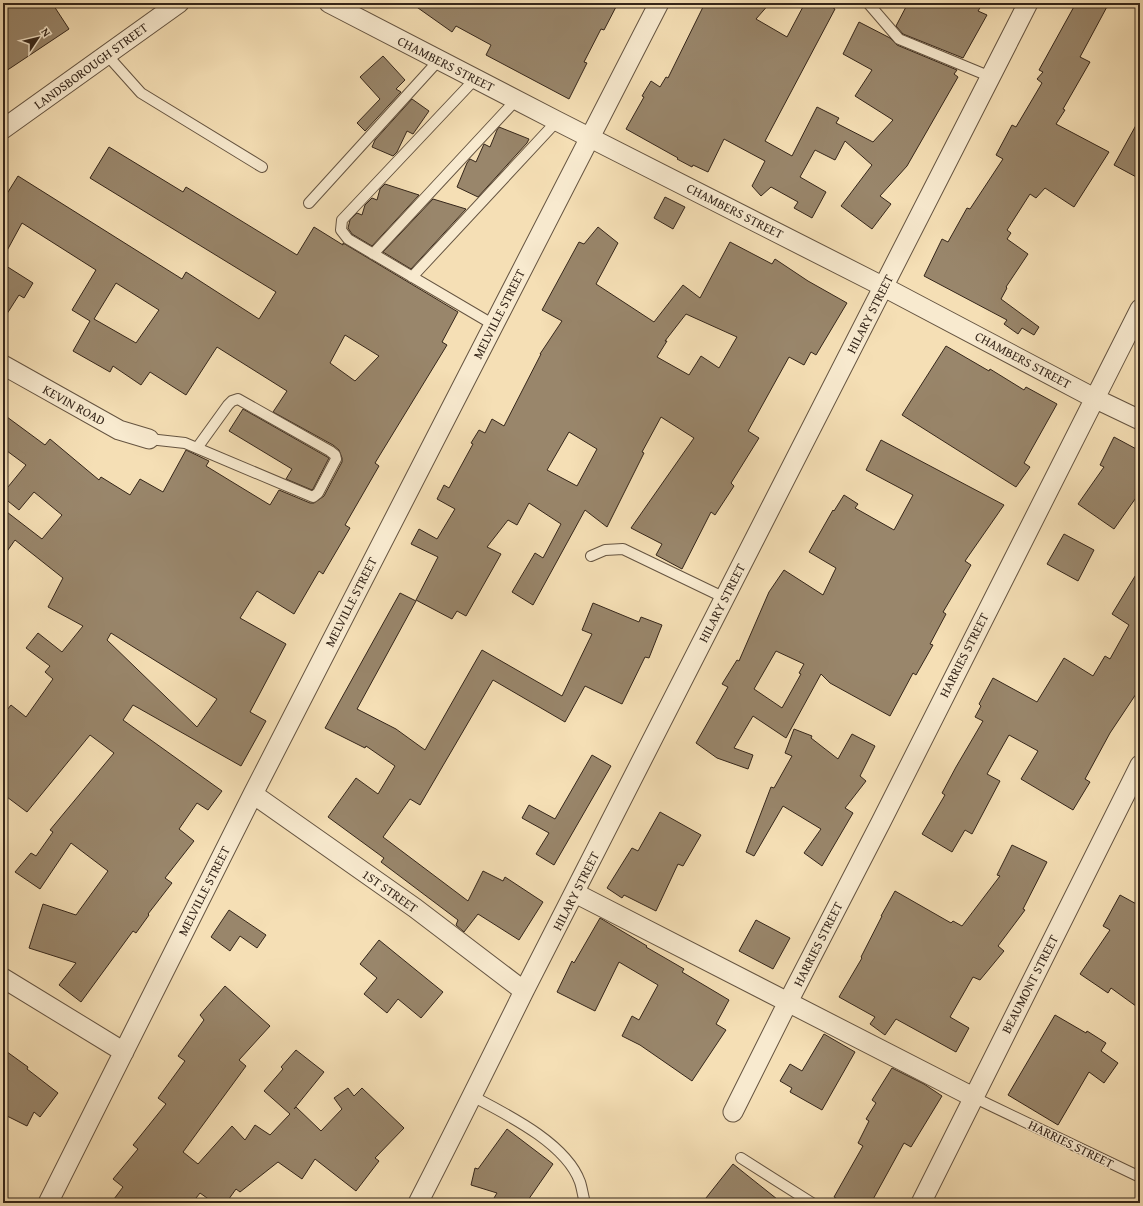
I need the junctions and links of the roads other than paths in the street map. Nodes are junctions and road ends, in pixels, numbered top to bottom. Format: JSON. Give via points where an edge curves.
{"nodes":[{"id":1,"x":179,"y":3,"type":"edge"},
{"id":2,"x":329,"y":3,"type":"edge"},
{"id":3,"x":659,"y":3,"type":"edge"},
{"id":4,"x":868,"y":3,"type":"edge"},
{"id":5,"x":1028,"y":3,"type":"edge"},
{"id":6,"x":107,"y":55,"type":"junction"},
{"id":7,"x":439,"y":60,"type":"junction"},
{"id":8,"x":991,"y":77,"type":"junction"},
{"id":9,"x":475,"y":79,"type":"junction"},
{"id":10,"x":516,"y":100,"type":"junction"},
{"id":11,"x":557,"y":121,"type":"junction"},
{"id":12,"x":3,"y":129,"type":"edge"},
{"id":13,"x":590,"y":138,"type":"junction"},
{"id":14,"x":262,"y":168,"type":"dead end"},
{"id":15,"x":309,"y":203,"type":"dead end"},
{"id":16,"x":373,"y":254,"type":"junction"},
{"id":17,"x":412,"y":277,"type":"junction"},
{"id":18,"x":884,"y":287,"type":"junction"},
{"id":19,"x":1140,"y":309,"type":"edge"},
{"id":20,"x":494,"y":325,"type":"junction"},
{"id":21,"x":3,"y":365,"type":"edge"},
{"id":22,"x":1094,"y":398,"type":"junction"},
{"id":23,"x":1140,"y":420,"type":"edge"},
{"id":24,"x":149,"y":439,"type":"joint"},
{"id":25,"x":197,"y":448,"type":"junction"},
{"id":26,"x":591,"y":556,"type":"dead end"},
{"id":27,"x":725,"y":598,"type":"junction"},
{"id":28,"x":1140,"y":765,"type":"edge"},
{"id":29,"x":253,"y":794,"type":"junction"},
{"id":30,"x":575,"y":893,"type":"junction"},
{"id":31,"x":3,"y":978,"type":"edge"},
{"id":32,"x":524,"y":992,"type":"junction"},
{"id":33,"x":788,"y":1002,"type":"junction"},
{"id":34,"x":124,"y":1052,"type":"junction"},
{"id":35,"x":472,"y":1096,"type":"junction"},
{"id":36,"x":974,"y":1097,"type":"junction"},
{"id":37,"x":733,"y":1112,"type":"dead end"},
{"id":38,"x":741,"y":1158,"type":"dead end"},
{"id":39,"x":1140,"y":1178,"type":"edge"},
{"id":40,"x":48,"y":1203,"type":"edge"},
{"id":41,"x":418,"y":1203,"type":"edge"},
{"id":42,"x":585,"y":1203,"type":"edge"},
{"id":43,"x":812,"y":1203,"type":"edge"},
{"id":44,"x":921,"y":1203,"type":"edge"}],
"edges":[{"from":1,"to":6,"type":"street","name":"LANDSBOROUGH STREET"},
{"from":2,"to":7,"type":"street","name":"CHAMBERS STREET"},
{"from":3,"to":13,"type":"street","name":"MELVILLE STREET"},
{"from":4,"to":8,"type":"lane","via":[[900,39]]},
{"from":5,"to":8,"type":"street","name":"HILARY STREET"},
{"from":6,"to":12,"type":"street","name":"LANDSBOROUGH STREET"},
{"from":6,"to":14,"type":"lane","via":[[142,93]]},
{"from":7,"to":9,"type":"street","name":"CHAMBERS STREET"},
{"from":7,"to":15,"type":"lane"},
{"from":8,"to":18,"type":"street","name":"HILARY STREET"},
{"from":9,"to":10,"type":"street","name":"CHAMBERS STREET"},
{"from":9,"to":16,"type":"lane","via":[[342,220],[341,230],[348,239]]},
{"from":10,"to":11,"type":"street","name":"CHAMBERS STREET"},
{"from":10,"to":16,"type":"lane"},
{"from":11,"to":13,"type":"street","name":"CHAMBERS STREET"},
{"from":11,"to":17,"type":"lane"},
{"from":13,"to":18,"type":"street","name":"CHAMBERS STREET"},
{"from":13,"to":20,"type":"street","name":"MELVILLE STREET"},
{"from":16,"to":17,"type":"lane"},
{"from":17,"to":20,"type":"lane"},
{"from":18,"to":22,"type":"street","name":"CHAMBERS STREET"},
{"from":18,"to":27,"type":"street","name":"HILARY STREET"},
{"from":19,"to":22,"type":"street","name":"HARRIES STREET"},
{"from":20,"to":29,"type":"street","name":"MELVILLE STREET"},
{"from":21,"to":24,"type":"street","name":"KEVIN ROAD","via":[[119,430]]},
{"from":22,"to":23,"type":"street","name":"CHAMBERS STREET"},
{"from":22,"to":33,"type":"street","name":"HARRIES STREET"},
{"from":24,"to":25,"type":"lane","via":[[185,443]]},
{"from":25,"to":25,"type":"lane","via":[[228,405],[238,399],[335,455],[336,459],[318,493],[313,497]]},
{"from":26,"to":27,"type":"lane","via":[[605,550],[622,549]]},
{"from":27,"to":30,"type":"street","name":"HILARY STREET"},
{"from":28,"to":36,"type":"street","name":"BEAUMONT STREET"},
{"from":29,"to":32,"type":"street","name":"1ST STREET","via":[[415,908]]},
{"from":29,"to":34,"type":"street","name":"MELVILLE STREET"},
{"from":30,"to":32,"type":"street","name":"HILARY STREET"},
{"from":30,"to":33,"type":"street","name":"HARRIES STREET"},
{"from":31,"to":34,"type":"street"},
{"from":32,"to":35,"type":"street","name":"HILARY STREET"},
{"from":33,"to":36,"type":"street","name":"HARRIES STREET"},
{"from":33,"to":37,"type":"street","name":"HARRIES STREET"},
{"from":34,"to":40,"type":"street","name":"MELVILLE STREET"},
{"from":35,"to":41,"type":"street","name":"HILARY STREET"},
{"from":35,"to":42,"type":"lane","via":[[512,1117],[549,1143],[569,1163],[580,1181]]},
{"from":36,"to":39,"type":"lane","name":"HARRIES STREET"},
{"from":36,"to":44,"type":"street","name":"BEAUMONT STREET"},
{"from":38,"to":43,"type":"lane"}]}
